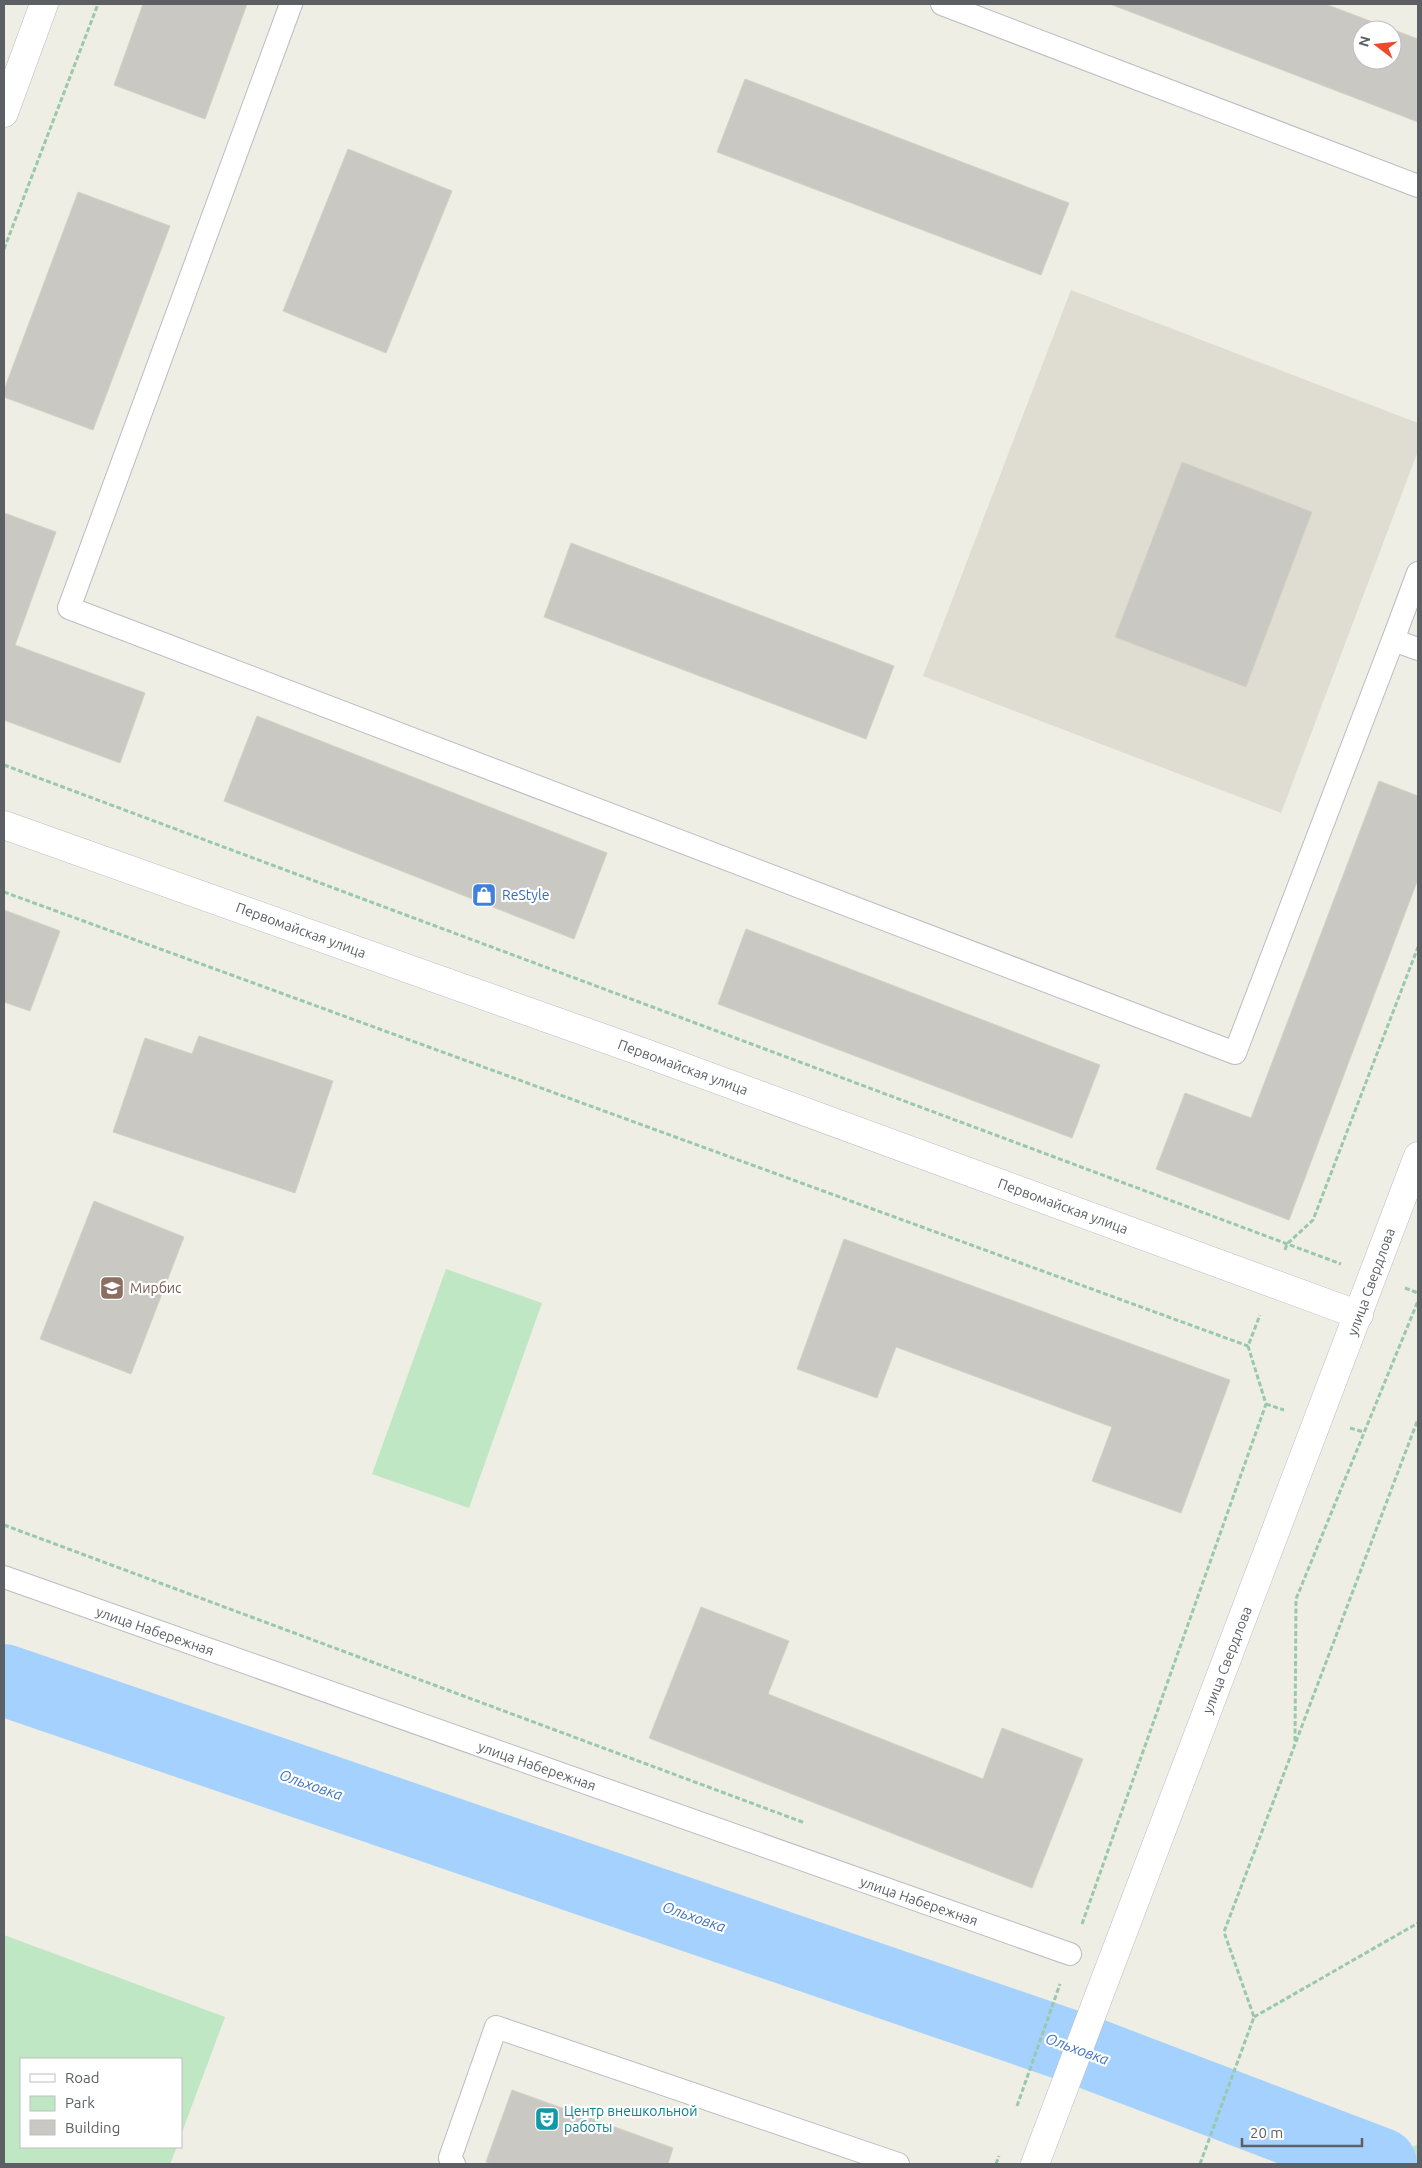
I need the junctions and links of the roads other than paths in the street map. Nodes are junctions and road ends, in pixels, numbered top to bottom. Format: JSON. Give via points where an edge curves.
{"nodes":[{"id":1,"x":44,"y":4,"type":"edge"},
{"id":2,"x":291,"y":4,"type":"edge"},
{"id":3,"x":942,"y":4,"type":"edge"},
{"id":4,"x":966,"y":8,"type":"edge"},
{"id":5,"x":4,"y":113,"type":"edge"},
{"id":6,"x":1418,"y":186,"type":"edge"},
{"id":7,"x":1418,"y":573,"type":"edge"},
{"id":8,"x":1393,"y":640,"type":"junction"},
{"id":9,"x":1418,"y":649,"type":"edge"},
{"id":10,"x":4,"y":825,"type":"edge"},
{"id":11,"x":1418,"y":1156,"type":"edge"},
{"id":12,"x":1360,"y":1315,"type":"junction"},
{"id":13,"x":4,"y":1577,"type":"edge"},
{"id":14,"x":1070,"y":1954,"type":"road end"},
{"id":15,"x":454,"y":2164,"type":"edge"},
{"id":16,"x":898,"y":2164,"type":"edge"},
{"id":17,"x":1035,"y":2164,"type":"edge"}],
"edges":[{"from":1,"to":5,"type":"main road"},
{"from":2,"to":8,"type":"lane","via":[[69,608],[1235,1052]]},
{"from":3,"to":4,"type":"lane"},
{"from":4,"to":6,"type":"lane"},
{"from":7,"to":8,"type":"lane"},
{"from":8,"to":9,"type":"lane"},
{"from":10,"to":12,"type":"main road","name":"Первомайская улица","via":[[646,1053]]},
{"from":11,"to":12,"type":"main road","name":"улица Свердлова"},
{"from":12,"to":17,"type":"main road","name":"улица Свердлова"},
{"from":13,"to":14,"type":"lane","name":"улица Набережная"},
{"from":15,"to":16,"type":"lane","via":[[450,2158],[496,2027]]}]}
